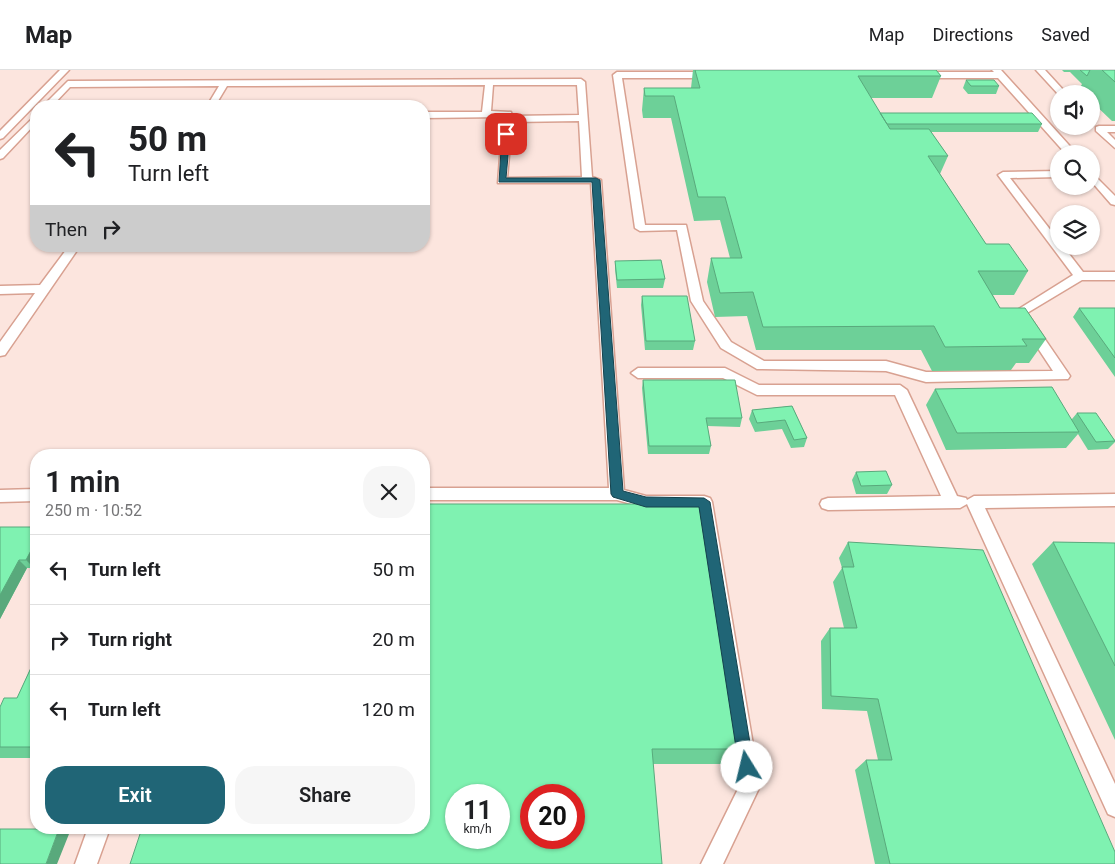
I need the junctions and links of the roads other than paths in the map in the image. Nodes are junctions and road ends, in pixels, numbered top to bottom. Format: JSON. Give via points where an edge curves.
{"nodes":[{"id":1,"x":65,"y":70,"type":"edge"},
{"id":2,"x":1040,"y":70,"type":"edge"},
{"id":3,"x":998,"y":72,"type":"edge"},
{"id":4,"x":725,"y":75,"type":"edge"},
{"id":5,"x":912,"y":75,"type":"edge"},
{"id":6,"x":489,"y":83,"type":"junction"},
{"id":7,"x":225,"y":84,"type":"junction"},
{"id":8,"x":1054,"y":85,"type":"edge"},
{"id":9,"x":35,"y":100,"type":"edge"},
{"id":10,"x":53,"y":100,"type":"edge"},
{"id":11,"x":215,"y":100,"type":"edge"},
{"id":12,"x":30,"y":106,"type":"edge"},
{"id":13,"x":430,"y":115,"type":"edge"},
{"id":14,"x":486,"y":115,"type":"junction"},
{"id":15,"x":584,"y":118,"type":"junction"},
{"id":16,"x":507,"y":119,"type":"junction"},
{"id":17,"x":30,"y":126,"type":"edge"},
{"id":18,"x":1100,"y":130,"type":"edge"},
{"id":19,"x":1115,"y":130,"type":"edge"},
{"id":20,"x":1100,"y":131,"type":"edge"},
{"id":21,"x":0,"y":136,"type":"edge"},
{"id":22,"x":1064,"y":145,"type":"edge"},
{"id":23,"x":1115,"y":145,"type":"edge"},
{"id":24,"x":0,"y":156,"type":"edge"},
{"id":25,"x":1050,"y":174,"type":"edge"},
{"id":26,"x":587,"y":180,"type":"junction"},
{"id":27,"x":1100,"y":185,"type":"edge"},
{"id":28,"x":1115,"y":202,"type":"edge"},
{"id":29,"x":71,"y":252,"type":"edge"},
{"id":30,"x":1080,"y":276,"type":"junction"},
{"id":31,"x":1115,"y":276,"type":"edge"},
{"id":32,"x":44,"y":289,"type":"junction"},
{"id":33,"x":0,"y":290,"type":"edge"},
{"id":34,"x":0,"y":352,"type":"edge"},
{"id":35,"x":638,"y":373,"type":"dead end"},
{"id":36,"x":430,"y":494,"type":"edge"},
{"id":37,"x":617,"y":494,"type":"junction"},
{"id":38,"x":30,"y":495,"type":"edge"},
{"id":39,"x":0,"y":496,"type":"edge"},
{"id":40,"x":1115,"y":500,"type":"edge"},
{"id":41,"x":952,"y":502,"type":"junction"},
{"id":42,"x":974,"y":502,"type":"junction"},
{"id":43,"x":828,"y":504,"type":"dead end"},
{"id":44,"x":1115,"y":807,"type":"edge"},
{"id":45,"x":97,"y":834,"type":"edge"},
{"id":46,"x":86,"y":864,"type":"edge"},
{"id":47,"x":712,"y":864,"type":"edge"}],
"edges":[{"from":1,"to":9,"type":"lane"},
{"from":2,"to":8,"type":"lane"},
{"from":3,"to":5,"type":"lane"},
{"from":3,"to":22,"type":"lane"},
{"from":4,"to":30,"type":"lane","via":[[617,75],[640,228],[682,227],[697,301],[726,345],[762,366],[886,366],[926,377],[1063,376],[1020,312]]},
{"from":6,"to":7,"type":"lane"},
{"from":6,"to":14,"type":"lane"},
{"from":6,"to":15,"type":"lane","via":[[581,82]]},
{"from":7,"to":10,"type":"lane","via":[[68,84]]},
{"from":7,"to":11,"type":"lane"},
{"from":12,"to":21,"type":"lane"},
{"from":13,"to":14,"type":"lane"},
{"from":14,"to":16,"type":"lane","via":[[508,114]]},
{"from":15,"to":16,"type":"lane"},
{"from":15,"to":26,"type":"lane"},
{"from":16,"to":26,"type":"lane","via":[[502,180]]},
{"from":17,"to":24,"type":"lane"},
{"from":18,"to":19,"type":"lane"},
{"from":20,"to":23,"type":"lane"},
{"from":25,"to":30,"type":"lane","via":[[1003,175]]},
{"from":26,"to":37,"type":"lane","via":[[596,180]]},
{"from":27,"to":28,"type":"lane"},
{"from":29,"to":32,"type":"lane"},
{"from":30,"to":31,"type":"lane"},
{"from":32,"to":33,"type":"lane"},
{"from":32,"to":34,"type":"lane"},
{"from":35,"to":41,"type":"lane","via":[[726,373],[757,390],[900,390]]},
{"from":36,"to":37,"type":"lane"},
{"from":37,"to":47,"type":"lane","via":[[646,502],[704,502],[750,786]]},
{"from":38,"to":39,"type":"lane"},
{"from":40,"to":42,"type":"lane"},
{"from":41,"to":42,"type":"lane"},
{"from":41,"to":43,"type":"lane"},
{"from":42,"to":44,"type":"lane"},
{"from":45,"to":46,"type":"lane"}]}
